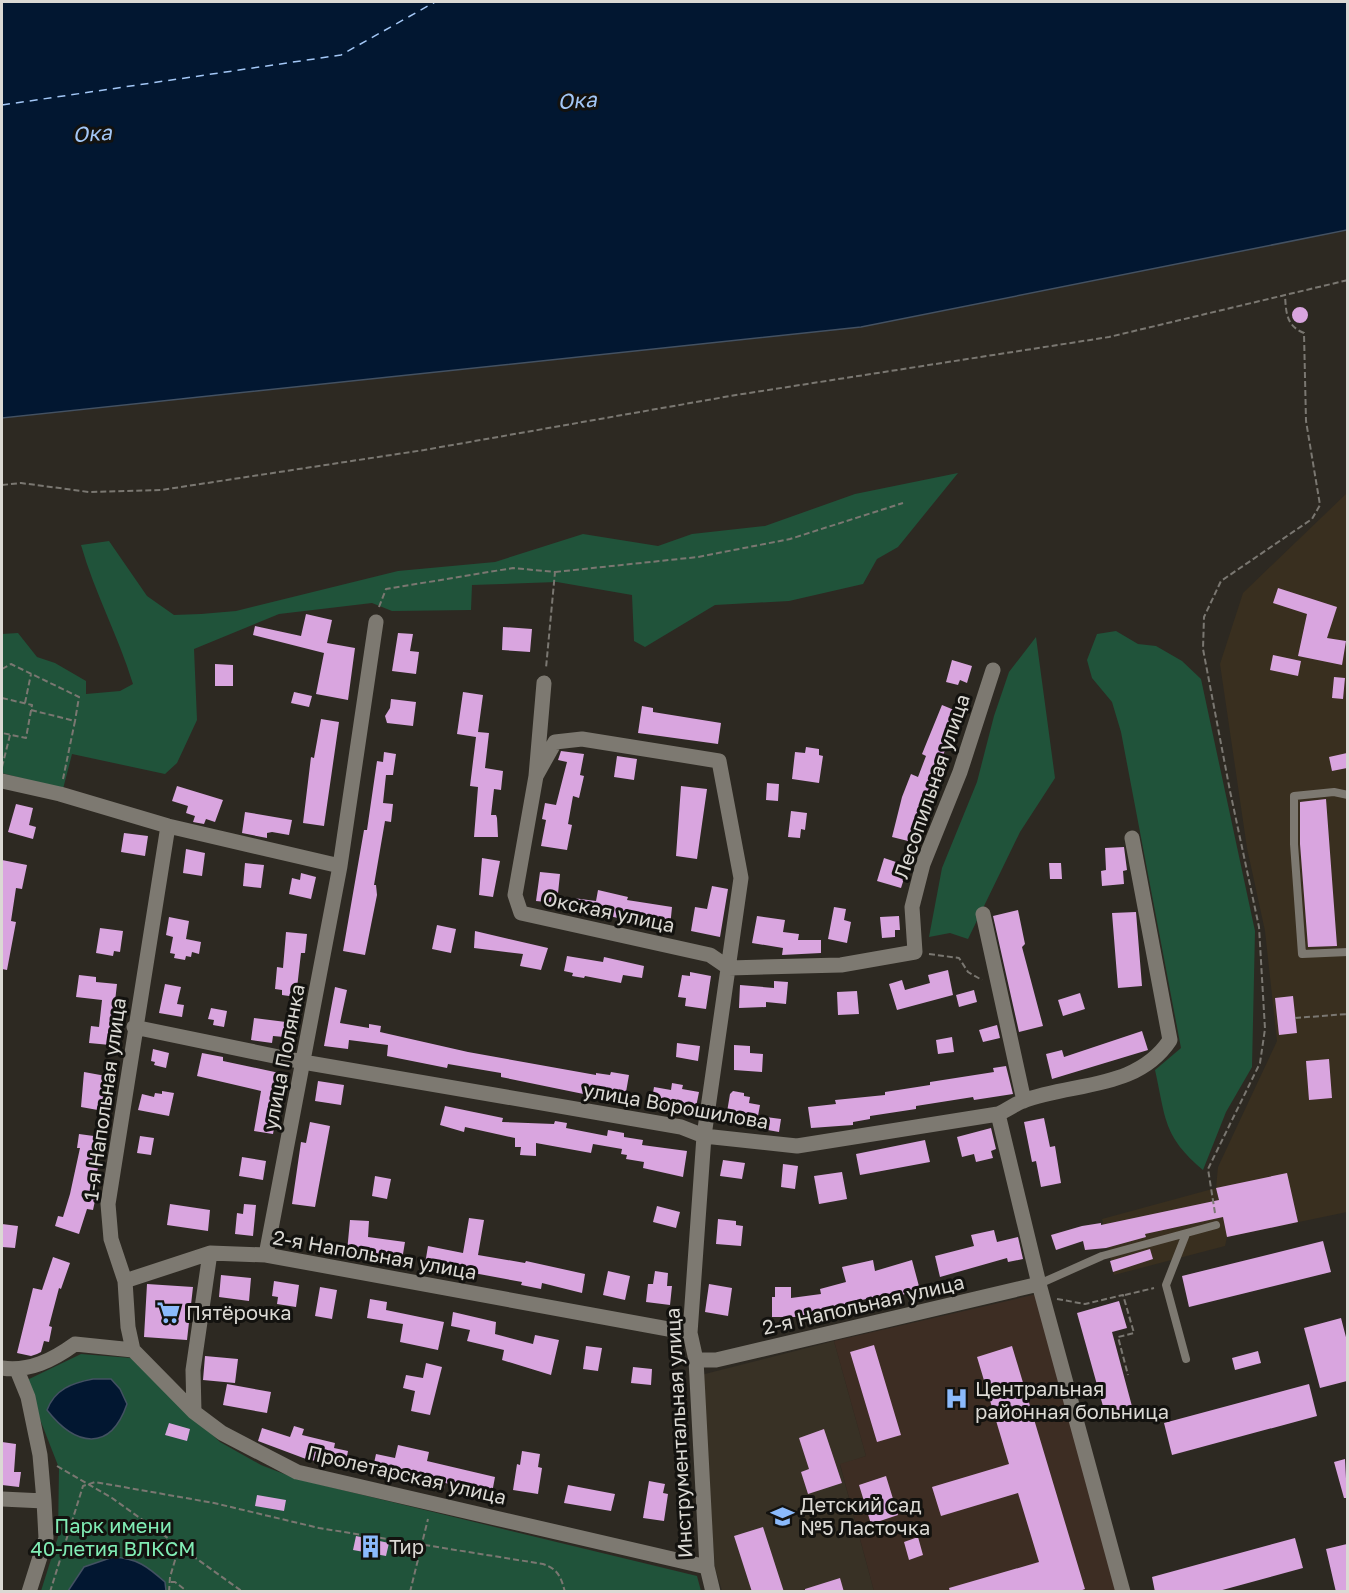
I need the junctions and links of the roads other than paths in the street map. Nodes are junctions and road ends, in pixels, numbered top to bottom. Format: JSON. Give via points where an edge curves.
{"nodes":[{"id":1,"x":376,"y":622,"type":"road end"},
{"id":2,"x":993,"y":670,"type":"dead end"},
{"id":3,"x":544,"y":683,"type":"road end"},
{"id":4,"x":536,"y":776,"type":"junction"},
{"id":5,"x":2,"y":781,"type":"edge"},
{"id":6,"x":1347,"y":795,"type":"edge"},
{"id":7,"x":168,"y":826,"type":"junction"},
{"id":8,"x":1132,"y":838,"type":"dead end"},
{"id":9,"x":340,"y":866,"type":"junction"},
{"id":10,"x":983,"y":914,"type":"dead end"},
{"id":11,"x":1347,"y":952,"type":"edge"},
{"id":12,"x":729,"y":968,"type":"junction"},
{"id":13,"x":134,"y":1027,"type":"junction"},
{"id":14,"x":303,"y":1062,"type":"junction"},
{"id":15,"x":1024,"y":1101,"type":"junction"},
{"id":16,"x":998,"y":1114,"type":"junction"},
{"id":17,"x":704,"y":1136,"type":"junction"},
{"id":18,"x":1216,"y":1225,"type":"road end"},
{"id":19,"x":1186,"y":1234,"type":"junction"},
{"id":20,"x":210,"y":1253,"type":"junction"},
{"id":21,"x":266,"y":1255,"type":"junction"},
{"id":22,"x":125,"y":1281,"type":"junction"},
{"id":23,"x":1041,"y":1290,"type":"junction"},
{"id":24,"x":690,"y":1333,"type":"junction"},
{"id":25,"x":133,"y":1350,"type":"junction"},
{"id":26,"x":696,"y":1359,"type":"junction"},
{"id":27,"x":1186,"y":1359,"type":"dead end"},
{"id":28,"x":9,"y":1369,"type":"edge"},
{"id":29,"x":194,"y":1412,"type":"junction"},
{"id":30,"x":2,"y":1499,"type":"edge"},
{"id":31,"x":44,"y":1501,"type":"junction"},
{"id":32,"x":707,"y":1567,"type":"junction"},
{"id":33,"x":29,"y":1592,"type":"edge"},
{"id":34,"x":713,"y":1592,"type":"edge"},
{"id":35,"x":1123,"y":1592,"type":"edge"}],
"edges":[{"from":1,"to":9,"type":"street","name":"улица Полянка"},
{"from":2,"to":12,"type":"street","name":"Лесопильная улица","via":[[960,772],[923,864],[912,907],[915,952],[841,964]]},
{"from":3,"to":4,"type":"street","name":"Окская улица"},
{"from":4,"to":12,"type":"street","name":"Окская улица","via":[[515,895],[521,913],[710,955]]},
{"from":4,"to":12,"type":"street","name":"Инструментальная улица","via":[[555,742],[582,739],[718,761],[741,878]]},
{"from":5,"to":7,"type":"street"},
{"from":6,"to":11,"type":"lane","via":[[1334,792],[1294,796],[1293,844],[1302,954]]},
{"from":7,"to":9,"type":"street"},
{"from":7,"to":13,"type":"street","name":"1-я Напольная улица"},
{"from":8,"to":15,"type":"street","name":"улица Ворошилова","via":[[1170,1040],[1161,1054],[1124,1077]]},
{"from":9,"to":14,"type":"street","name":"улица Полянка"},
{"from":10,"to":15,"type":"street"},
{"from":12,"to":17,"type":"street","name":"Инструментальная улица"},
{"from":13,"to":14,"type":"street","name":"улица Ворошилова"},
{"from":13,"to":22,"type":"street","name":"1-я Напольная улица","via":[[108,1204],[111,1239]]},
{"from":14,"to":17,"type":"street","name":"улица Ворошилова","via":[[681,1127]]},
{"from":14,"to":21,"type":"street","name":"улица Полянка"},
{"from":15,"to":16,"type":"street","name":"улица Ворошилова"},
{"from":16,"to":17,"type":"street","name":"улица Ворошилова","via":[[797,1146]]},
{"from":16,"to":23,"type":"street"},
{"from":17,"to":24,"type":"street","name":"Инструментальная улица"},
{"from":18,"to":19,"type":"lane"},
{"from":19,"to":23,"type":"lane","via":[[1102,1256]]},
{"from":19,"to":27,"type":"lane","via":[[1166,1285]]},
{"from":20,"to":21,"type":"street","name":"2-я Напольная улица"},
{"from":20,"to":22,"type":"street"},
{"from":20,"to":29,"type":"street","via":[[194,1370]]},
{"from":21,"to":24,"type":"street","name":"2-я Напольная улица"},
{"from":22,"to":25,"type":"street","name":"1-я Напольная улица"},
{"from":23,"to":26,"type":"street","name":"2-я Напольная улица","via":[[716,1360]]},
{"from":23,"to":35,"type":"street"},
{"from":24,"to":26,"type":"street","name":"Инструментальная улица"},
{"from":25,"to":28,"type":"street","via":[[75,1344],[55,1359]]},
{"from":25,"to":29,"type":"street","name":"Пролетарская улица"},
{"from":26,"to":32,"type":"street","name":"Инструментальная улица"},
{"from":28,"to":31,"type":"street","via":[[28,1397],[40,1455]]},
{"from":29,"to":32,"type":"street","name":"Пролетарская улица","via":[[222,1433],[297,1472]]},
{"from":30,"to":31,"type":"street"},
{"from":31,"to":33,"type":"street","via":[[46,1538]]},
{"from":32,"to":34,"type":"street","name":"Инструментальная улица"}]}
